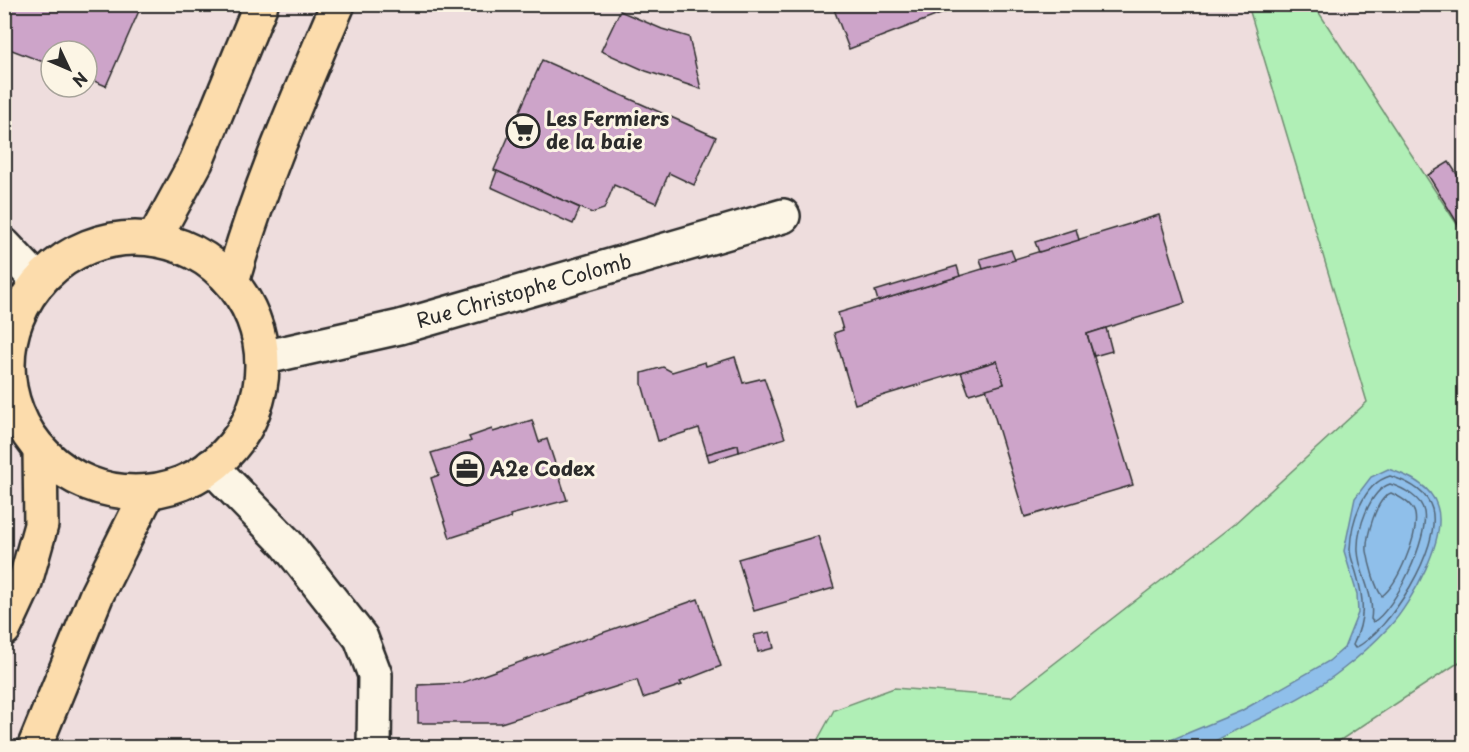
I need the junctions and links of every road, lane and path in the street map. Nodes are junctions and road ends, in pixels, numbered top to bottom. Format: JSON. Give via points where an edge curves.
{"nodes":[{"id":1,"x":261,"y":4,"type":"edge"},
{"id":2,"x":338,"y":4,"type":"edge"},
{"id":3,"x":783,"y":216,"type":"dead end"},
{"id":4,"x":154,"y":239,"type":"junction"},
{"id":5,"x":4,"y":245,"type":"edge"},
{"id":6,"x":39,"y":282,"type":"junction"},
{"id":7,"x":232,"y":282,"type":"junction"},
{"id":8,"x":262,"y":358,"type":"junction"},
{"id":9,"x":40,"y":451,"type":"junction"},
{"id":10,"x":212,"y":466,"type":"junction"},
{"id":11,"x":148,"y":492,"type":"junction"},
{"id":12,"x":4,"y":628,"type":"edge"},
{"id":13,"x":34,"y":747,"type":"edge"},
{"id":14,"x":374,"y":747,"type":"edge"}],
"edges":[{"from":1,"to":4,"type":"main road","via":[[196,162]]},
{"from":2,"to":7,"type":"main road","via":[[262,186]]},
{"from":3,"to":8,"type":"street","name":"Rue Christophe Colomb","via":[[400,327]]},
{"from":4,"to":6,"type":"main road","via":[[122,238],[91,246],[62,260]]},
{"from":4,"to":7,"type":"main road","via":[[201,256]]},
{"from":5,"to":6,"type":"street"},
{"from":6,"to":9,"type":"main road","via":[[21,307],[10,336],[7,366],[11,397],[23,426]]},
{"from":7,"to":8,"type":"main road","via":[[254,318]]},
{"from":8,"to":10,"type":"main road","via":[[261,383],[252,415],[230,449]]},
{"from":9,"to":11,"type":"main road","via":[[89,484],[118,491]]},
{"from":9,"to":12,"type":"main road","via":[[41,525],[24,586]]},
{"from":10,"to":11,"type":"main road","via":[[171,487]]},
{"from":10,"to":14,"type":"street","via":[[287,544],[361,638],[375,675]]},
{"from":11,"to":13,"type":"main road","via":[[97,594]]}]}
